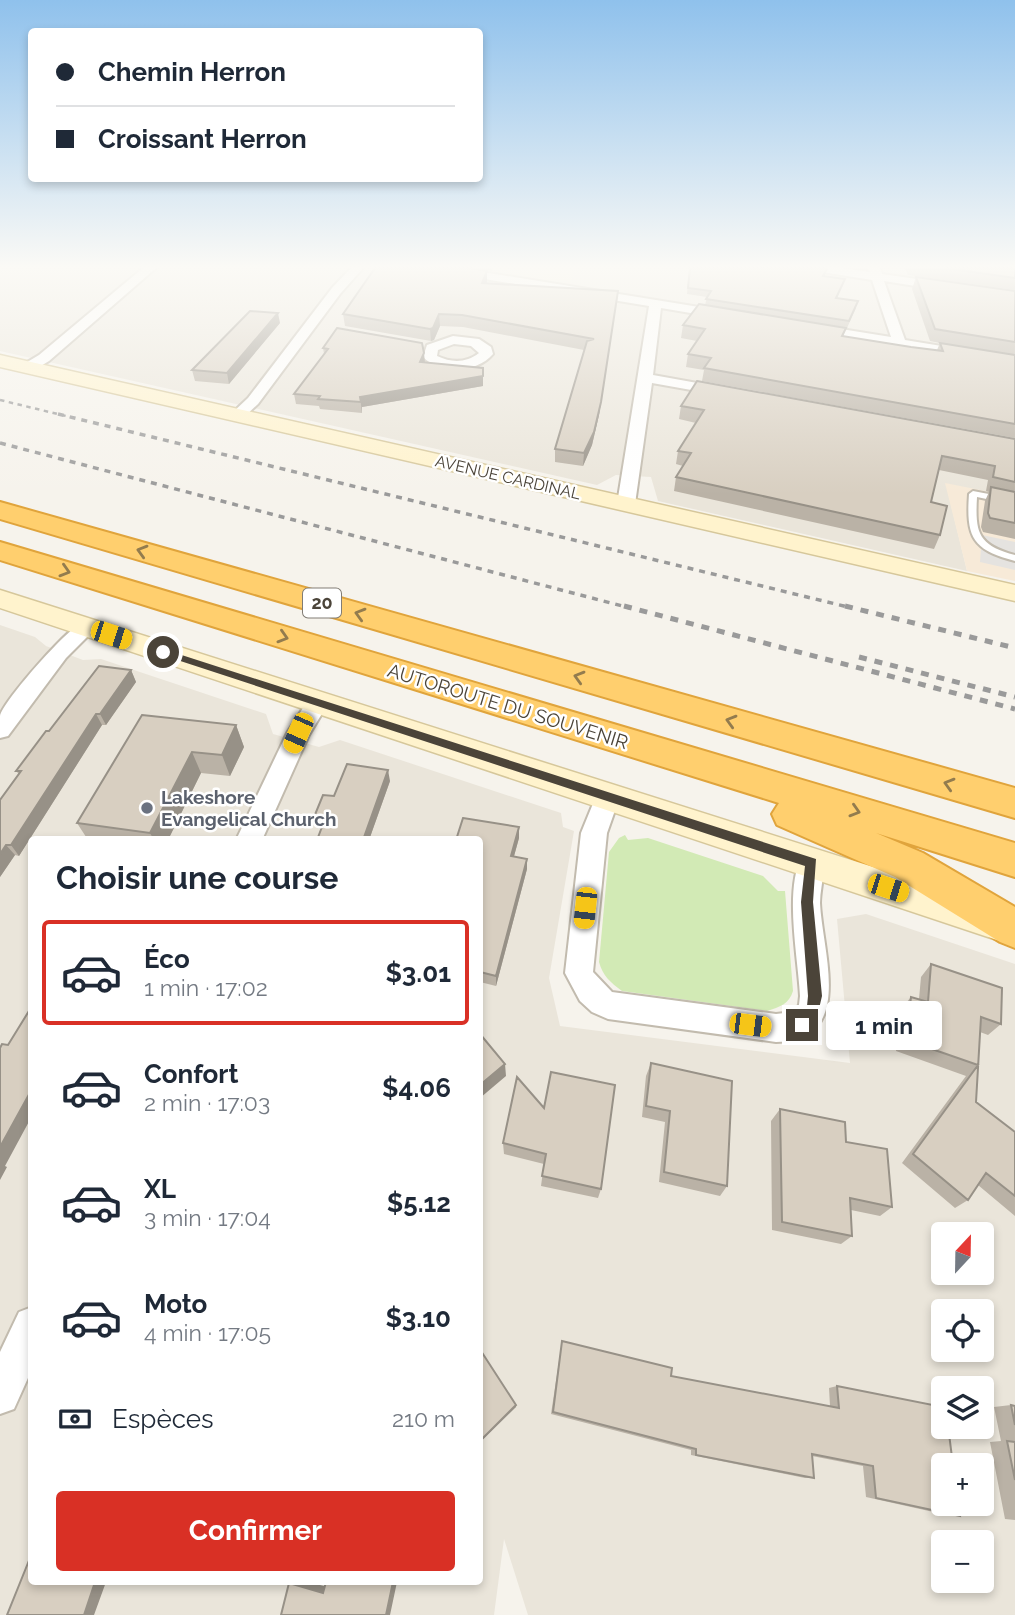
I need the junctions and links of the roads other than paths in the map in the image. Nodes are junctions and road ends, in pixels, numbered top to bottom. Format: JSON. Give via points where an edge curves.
{"nodes":[{"id":1,"x":61,"y":343,"type":"edge"},
{"id":2,"x":297,"y":343,"type":"edge"},
{"id":3,"x":650,"y":343,"type":"edge"},
{"id":4,"x":907,"y":343,"type":"edge"},
{"id":5,"x":0,"y":361,"type":"edge"},
{"id":6,"x":1015,"y":362,"type":"edge"},
{"id":7,"x":29,"y":367,"type":"junction"},
{"id":8,"x":646,"y":378,"type":"junction"},
{"id":9,"x":742,"y":395,"type":"edge"},
{"id":10,"x":238,"y":415,"type":"junction"},
{"id":11,"x":1015,"y":502,"type":"edge"},
{"id":12,"x":626,"y":504,"type":"junction"},
{"id":13,"x":0,"y":510,"type":"edge"},
{"id":14,"x":0,"y":551,"type":"edge"},
{"id":15,"x":1015,"y":558,"type":"edge"},
{"id":16,"x":1015,"y":593,"type":"edge"},
{"id":17,"x":0,"y":599,"type":"edge"},
{"id":18,"x":85,"y":626,"type":"junction"},
{"id":19,"x":318,"y":702,"type":"junction"},
{"id":20,"x":0,"y":730,"type":"edge"},
{"id":21,"x":625,"y":742,"type":"junction"},
{"id":22,"x":608,"y":796,"type":"junction"},
{"id":23,"x":1015,"y":803,"type":"edge"},
{"id":24,"x":251,"y":836,"type":"edge"},
{"id":25,"x":1015,"y":860,"type":"edge"},
{"id":26,"x":811,"y":863,"type":"junction"},
{"id":27,"x":1015,"y":929,"type":"edge"},
{"id":28,"x":28,"y":1334,"type":"edge"},
{"id":29,"x":0,"y":1395,"type":"edge"}],
"edges":[{"from":1,"to":7,"type":"street"},
{"from":2,"to":10,"type":"street"},
{"from":3,"to":8,"type":"street"},
{"from":4,"to":6,"type":"street"},
{"from":5,"to":7,"type":"main road","name":"AVENUE CARDINAL"},
{"from":7,"to":10,"type":"main road","name":"AVENUE CARDINAL"},
{"from":8,"to":9,"type":"street"},
{"from":8,"to":12,"type":"street"},
{"from":10,"to":12,"type":"main road","name":"AVENUE CARDINAL"},
{"from":11,"to":15,"type":"lane","via":[[973,494],[971,526],[985,547]]},
{"from":12,"to":16,"type":"main road","name":"AVENUE CARDINAL"},
{"from":23,"to":13,"type":"highway","number":"20","one_way":true},
{"from":14,"to":21,"type":"highway","name":"AUTOROUTE DU SOUVENIR","number":"20","one_way":true},
{"from":17,"to":18,"type":"main road"},
{"from":18,"to":19,"type":"main road"},
{"from":18,"to":20,"type":"street"},
{"from":19,"to":22,"type":"main road"},
{"from":19,"to":24,"type":"street","via":[[298,733]]},
{"from":21,"to":25,"type":"highway","name":"AUTOROUTE DU SOUVENIR","number":"20","one_way":true},
{"from":21,"to":27,"type":"highway","via":[[909,866]]},
{"from":22,"to":26,"type":"main road"},
{"from":22,"to":26,"type":"street","via":[[594,833],[579,965],[584,986],[608,1005],[776,1028],[802,1025],[814,1008],[815,996],[807,902]]},
{"from":26,"to":27,"type":"main road"},
{"from":28,"to":29,"type":"street"}]}
